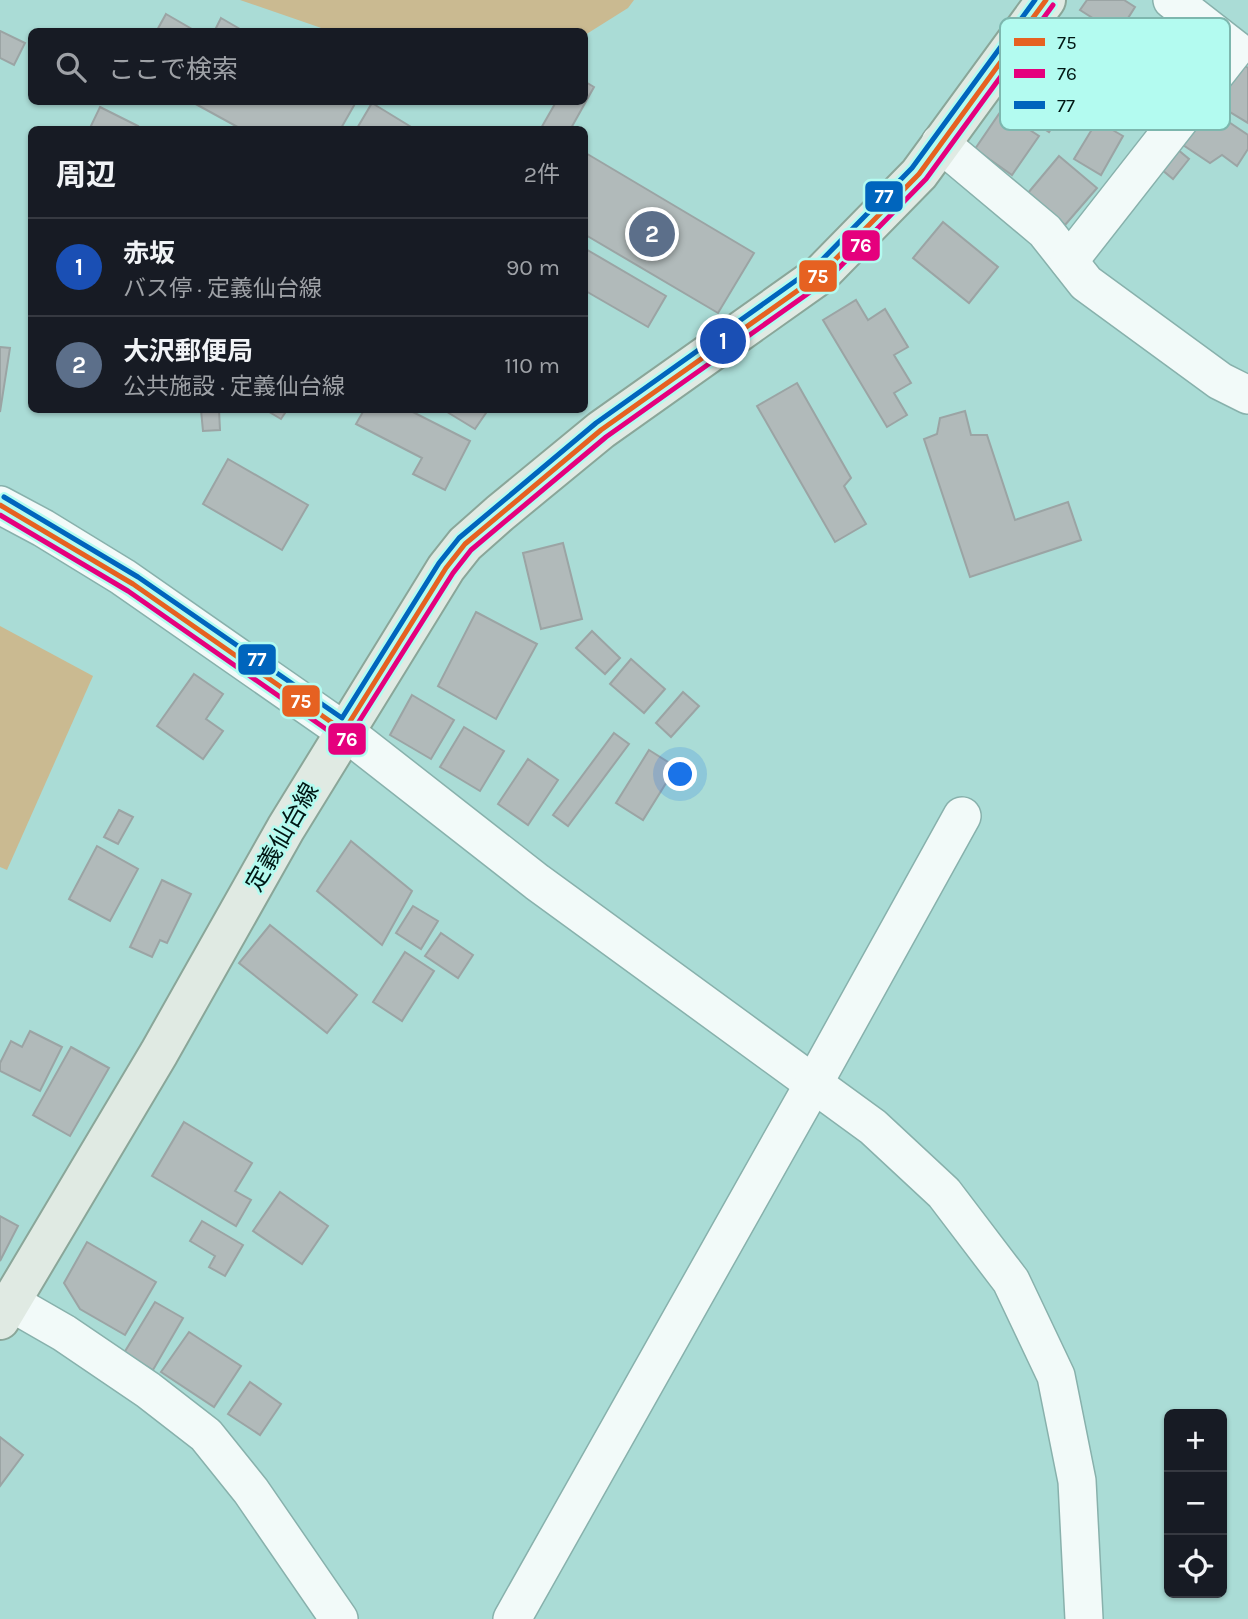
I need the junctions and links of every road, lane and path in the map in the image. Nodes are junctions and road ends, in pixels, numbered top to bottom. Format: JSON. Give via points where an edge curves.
{"nodes":[{"id":1,"x":1046,"y":0,"type":"edge"},
{"id":2,"x":1172,"y":0,"type":"edge"},
{"id":3,"x":1033,"y":18,"type":"edge"},
{"id":4,"x":1195,"y":18,"type":"edge"},
{"id":5,"x":1000,"y":62,"type":"edge"},
{"id":6,"x":1171,"y":130,"type":"edge"},
{"id":7,"x":940,"y":143,"type":"junction"},
{"id":8,"x":1069,"y":261,"type":"junction"},
{"id":9,"x":1248,"y":395,"type":"edge"},
{"id":10,"x":0,"y":505,"type":"edge"},
{"id":11,"x":344,"y":731,"type":"junction"},
{"id":12,"x":961,"y":816,"type":"dead end"},
{"id":13,"x":814,"y":1083,"type":"junction"},
{"id":14,"x":5,"y":1311,"type":"edge"},
{"id":15,"x":339,"y":1619,"type":"edge"},
{"id":16,"x":512,"y":1619,"type":"edge"},
{"id":17,"x":1084,"y":1619,"type":"edge"}],
"edges":[{"from":1,"to":3,"type":"main road","name":"定義仙台線"},
{"from":2,"to":4,"type":"street"},
{"from":5,"to":7,"type":"main road","name":"定義仙台線"},
{"from":6,"to":8,"type":"street"},
{"from":7,"to":8,"type":"street","via":[[1045,232]]},
{"from":7,"to":11,"type":"main road","name":"定義仙台線","via":[[919,174],[821,274],[601,430],[465,544]]},
{"from":8,"to":9,"type":"street","via":[[1086,283],[1220,381]]},
{"from":10,"to":11,"type":"street","via":[[123,577]]},
{"from":11,"to":13,"type":"street","via":[[537,882]]},
{"from":11,"to":14,"type":"main road","name":"定義仙台線"},
{"from":12,"to":13,"type":"street"},
{"from":13,"to":16,"type":"street"},
{"from":13,"to":17,"type":"street","via":[[873,1127],[944,1193],[1011,1281],[1056,1376],[1077,1481]]},
{"from":14,"to":15,"type":"street","via":[[75,1340],[206,1435],[251,1491]]}]}
